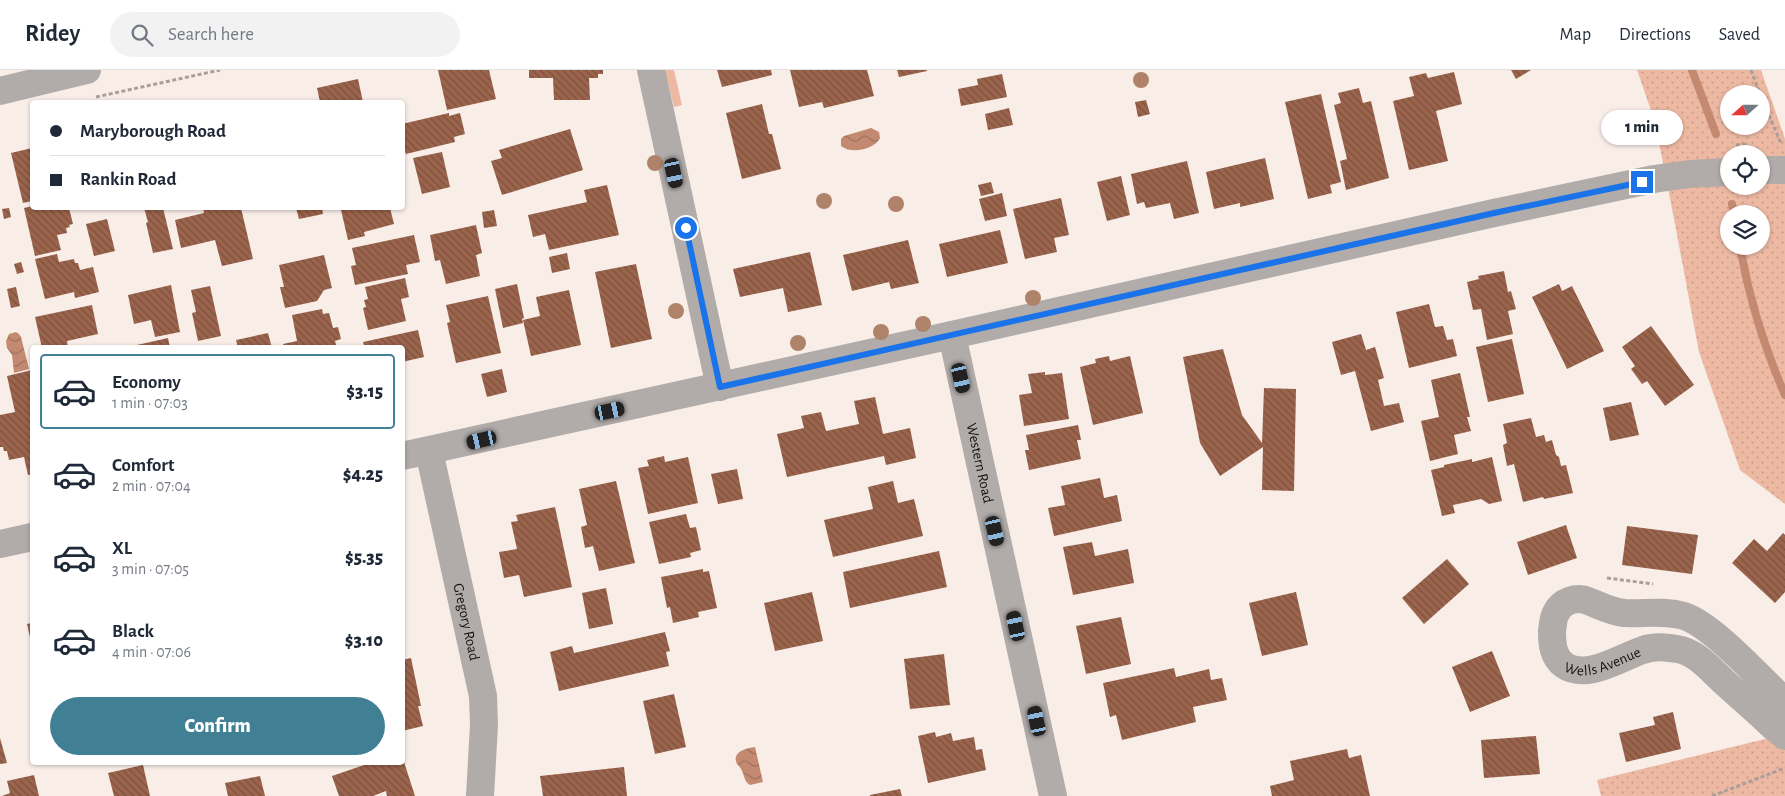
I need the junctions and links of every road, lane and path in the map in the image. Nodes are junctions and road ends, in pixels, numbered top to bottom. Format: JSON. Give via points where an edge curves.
{"nodes":[{"id":1,"x":87,"y":70,"type":"edge"},
{"id":2,"x":220,"y":70,"type":"edge"},
{"id":3,"x":651,"y":70,"type":"edge"},
{"id":4,"x":1751,"y":70,"type":"edge"},
{"id":5,"x":1757,"y":85,"type":"edge"},
{"id":6,"x":0,"y":91,"type":"edge"},
{"id":7,"x":92,"y":98,"type":"dead end"},
{"id":8,"x":1770,"y":117,"type":"edge"},
{"id":9,"x":1785,"y":141,"type":"edge"},
{"id":10,"x":1720,"y":172,"type":"edge"},
{"id":11,"x":952,"y":335,"type":"junction"},
{"id":12,"x":720,"y":387,"type":"junction"},
{"id":13,"x":429,"y":451,"type":"junction"},
{"id":14,"x":405,"y":455,"type":"edge"},
{"id":15,"x":30,"y":537,"type":"edge"},
{"id":16,"x":0,"y":544,"type":"edge"},
{"id":17,"x":1785,"y":704,"type":"edge"},
{"id":18,"x":1785,"y":736,"type":"edge"},
{"id":19,"x":1785,"y":768,"type":"edge"},
{"id":20,"x":480,"y":796,"type":"edge"},
{"id":21,"x":1054,"y":796,"type":"edge"},
{"id":22,"x":1712,"y":796,"type":"edge"}],
"edges":[{"from":1,"to":6,"type":"street"},
{"from":2,"to":7,"type":"path"},
{"from":3,"to":12,"type":"street"},
{"from":4,"to":5,"type":"path"},
{"from":8,"to":9,"type":"path","via":[[1780,142]]},
{"from":10,"to":11,"type":"street","via":[[1654,179]]},
{"from":11,"to":12,"type":"street"},
{"from":11,"to":21,"type":"street","name":"Western Road"},
{"from":12,"to":13,"type":"street"},
{"from":13,"to":14,"type":"street"},
{"from":13,"to":20,"type":"street","name":"Gregory Road","via":[[483,696]]},
{"from":15,"to":16,"type":"street"},
{"from":17,"to":18,"type":"street","name":"Wells Avenue","via":[[1717,637],[1685,616],[1623,612],[1578,598],[1556,611],[1552,645],[1557,658],[1565,666],[1577,671],[1591,669],[1656,647],[1679,649],[1708,666]]},
{"from":19,"to":22,"type":"path"}]}
